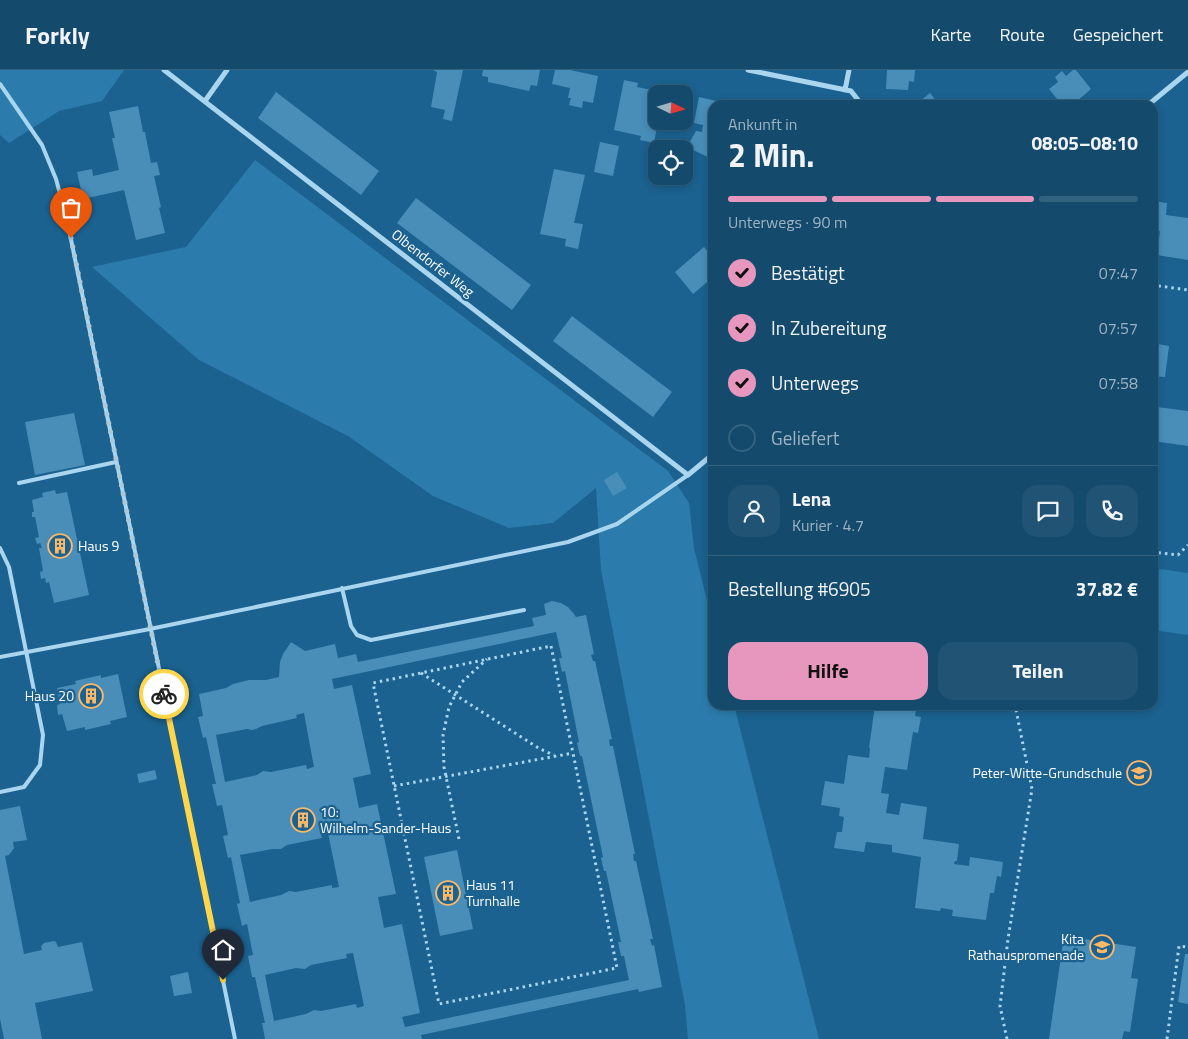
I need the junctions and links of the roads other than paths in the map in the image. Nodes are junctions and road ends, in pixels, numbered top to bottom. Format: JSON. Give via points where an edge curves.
{"nodes":[{"id":1,"x":164,"y":70,"type":"edge"},
{"id":2,"x":227,"y":70,"type":"edge"},
{"id":3,"x":748,"y":70,"type":"edge"},
{"id":4,"x":849,"y":70,"type":"edge"},
{"id":5,"x":1188,"y":72,"type":"edge"},
{"id":6,"x":0,"y":84,"type":"edge"},
{"id":7,"x":845,"y":90,"type":"junction"},
{"id":8,"x":858,"y":100,"type":"edge"},
{"id":9,"x":1154,"y":100,"type":"edge"},
{"id":10,"x":205,"y":101,"type":"junction"},
{"id":11,"x":708,"y":458,"type":"edge"},
{"id":12,"x":116,"y":462,"type":"junction"},
{"id":13,"x":688,"y":475,"type":"junction"},
{"id":14,"x":19,"y":483,"type":"dead end"},
{"id":15,"x":0,"y":548,"type":"edge"},
{"id":16,"x":342,"y":588,"type":"junction"},
{"id":17,"x":524,"y":610,"type":"dead end"},
{"id":18,"x":150,"y":629,"type":"junction"},
{"id":19,"x":26,"y":652,"type":"junction"},
{"id":20,"x":0,"y":657,"type":"edge"},
{"id":21,"x":0,"y":792,"type":"edge"},
{"id":22,"x":236,"y":1039,"type":"edge"}],
"edges":[{"from":1,"to":10,"type":"street","name":"Olbendorfer Weg"},
{"from":2,"to":10,"type":"street"},
{"from":3,"to":7,"type":"street"},
{"from":4,"to":7,"type":"street"},
{"from":5,"to":9,"type":"street"},
{"from":6,"to":12,"type":"lane","via":[[42,145],[56,179]]},
{"from":7,"to":8,"type":"street","via":[[851,91]]},
{"from":10,"to":13,"type":"street","name":"Olbendorfer Weg"},
{"from":11,"to":13,"type":"street"},
{"from":12,"to":14,"type":"lane"},
{"from":12,"to":18,"type":"lane"},
{"from":13,"to":16,"type":"lane","via":[[617,524],[568,542]]},
{"from":15,"to":19,"type":"lane","via":[[9,567]]},
{"from":16,"to":17,"type":"lane","via":[[351,626],[357,635],[371,640]]},
{"from":16,"to":18,"type":"lane"},
{"from":18,"to":19,"type":"lane"},
{"from":18,"to":22,"type":"lane"},
{"from":19,"to":20,"type":"lane"},
{"from":19,"to":21,"type":"lane","via":[[43,735],[40,765],[24,787]]}]}
